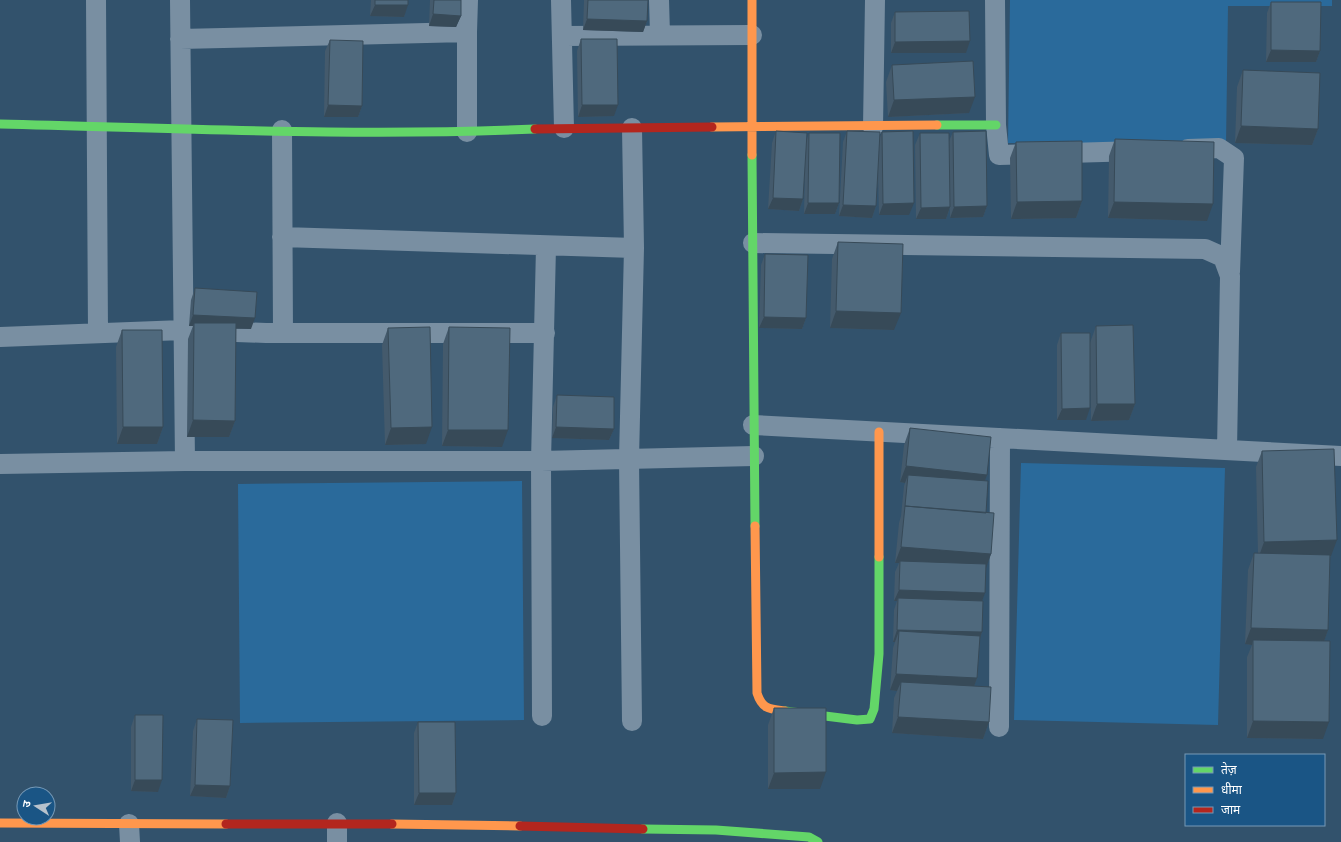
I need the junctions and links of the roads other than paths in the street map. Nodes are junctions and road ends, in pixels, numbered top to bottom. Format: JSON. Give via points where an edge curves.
{"nodes":[{"id":1,"x":96,"y":0,"type":"edge"},
{"id":2,"x":180,"y":0,"type":"edge"},
{"id":3,"x":468,"y":0,"type":"edge"},
{"id":4,"x":561,"y":0,"type":"edge"},
{"id":5,"x":659,"y":0,"type":"edge"},
{"id":6,"x":752,"y":0,"type":"edge"},
{"id":7,"x":875,"y":0,"type":"edge"},
{"id":8,"x":995,"y":0,"type":"edge"},
{"id":9,"x":467,"y":32,"type":"junction"},
{"id":10,"x":660,"y":34,"type":"junction"},
{"id":11,"x":562,"y":36,"type":"junction"},
{"id":12,"x":752,"y":36,"type":"junction"},
{"id":13,"x":180,"y":39,"type":"junction"},
{"id":14,"x":0,"y":124,"type":"edge"},
{"id":15,"x":996,"y":125,"type":"junction"},
{"id":16,"x":96,"y":126,"type":"junction"},
{"id":17,"x":873,"y":127,"type":"junction"},
{"id":18,"x":181,"y":128,"type":"junction"},
{"id":19,"x":564,"y":128,"type":"junction"},
{"id":20,"x":632,"y":128,"type":"junction"},
{"id":21,"x":751,"y":128,"type":"junction"},
{"id":22,"x":282,"y":130,"type":"junction"},
{"id":23,"x":468,"y":132,"type":"junction"},
{"id":24,"x":282,"y":237,"type":"junction"},
{"id":25,"x":753,"y":243,"type":"junction"},
{"id":26,"x":546,"y":247,"type":"junction"},
{"id":27,"x":634,"y":248,"type":"junction"},
{"id":28,"x":1230,"y":276,"type":"junction"},
{"id":29,"x":183,"y":330,"type":"junction"},
{"id":30,"x":98,"y":333,"type":"junction"},
{"id":31,"x":283,"y":333,"type":"junction"},
{"id":32,"x":545,"y":333,"type":"junction"},
{"id":33,"x":0,"y":337,"type":"edge"},
{"id":34,"x":753,"y":425,"type":"junction"},
{"id":35,"x":879,"y":432,"type":"junction"},
{"id":36,"x":1000,"y":438,"type":"junction"},
{"id":37,"x":1227,"y":450,"type":"junction"},
{"id":38,"x":754,"y":456,"type":"junction"},
{"id":39,"x":1341,"y":456,"type":"edge"},
{"id":40,"x":629,"y":459,"type":"junction"},
{"id":41,"x":185,"y":460,"type":"junction"},
{"id":42,"x":541,"y":461,"type":"junction"},
{"id":43,"x":0,"y":464,"type":"edge"},
{"id":44,"x":542,"y":716,"type":"dead end"},
{"id":45,"x":632,"y":721,"type":"dead end"},
{"id":46,"x":999,"y":727,"type":"dead end"},
{"id":47,"x":0,"y":822,"type":"edge"},
{"id":48,"x":337,"y":822,"type":"junction"},
{"id":49,"x":129,"y":833,"type":"edge"},
{"id":50,"x":716,"y":836,"type":"edge"},
{"id":51,"x":336,"y":842,"type":"edge"},
{"id":52,"x":818,"y":842,"type":"edge"}],
"edges":[{"from":1,"to":16,"type":"street"},
{"from":2,"to":13,"type":"street"},
{"from":3,"to":9,"type":"street"},
{"from":4,"to":11,"type":"street"},
{"from":5,"to":10,"type":"street"},
{"from":6,"to":12,"type":"street"},
{"from":7,"to":17,"type":"street"},
{"from":8,"to":15,"type":"street"},
{"from":9,"to":13,"type":"street"},
{"from":9,"to":23,"type":"street"},
{"from":10,"to":11,"type":"street"},
{"from":10,"to":12,"type":"street"},
{"from":11,"to":19,"type":"street"},
{"from":12,"to":21,"type":"street"},
{"from":13,"to":18,"type":"street"},
{"from":14,"to":16,"type":"street"},
{"from":15,"to":17,"type":"street"},
{"from":15,"to":28,"type":"street","via":[[999,155],[1219,148],[1234,158]]},
{"from":16,"to":18,"type":"street"},
{"from":16,"to":30,"type":"street"},
{"from":17,"to":21,"type":"street"},
{"from":18,"to":22,"type":"street"},
{"from":18,"to":29,"type":"street"},
{"from":19,"to":20,"type":"street"},
{"from":19,"to":23,"type":"street"},
{"from":20,"to":21,"type":"street"},
{"from":20,"to":27,"type":"street"},
{"from":21,"to":25,"type":"street"},
{"from":22,"to":23,"type":"street"},
{"from":22,"to":24,"type":"street"},
{"from":24,"to":26,"type":"street"},
{"from":24,"to":31,"type":"street"},
{"from":25,"to":28,"type":"street","via":[[1206,249],[1222,257]]},
{"from":25,"to":34,"type":"street"},
{"from":26,"to":27,"type":"street"},
{"from":26,"to":32,"type":"street"},
{"from":27,"to":40,"type":"street"},
{"from":28,"to":37,"type":"street"},
{"from":29,"to":30,"type":"street"},
{"from":29,"to":31,"type":"street"},
{"from":29,"to":41,"type":"street"},
{"from":30,"to":33,"type":"street"},
{"from":31,"to":32,"type":"street"},
{"from":32,"to":42,"type":"street"},
{"from":34,"to":35,"type":"street"},
{"from":34,"to":38,"type":"street"},
{"from":35,"to":36,"type":"street"},
{"from":35,"to":38,"type":"street","via":[[878,654],[874,709],[870,719],[857,720],[769,709],[760,702],[757,693]]},
{"from":36,"to":37,"type":"street"},
{"from":36,"to":46,"type":"street"},
{"from":37,"to":39,"type":"street"},
{"from":38,"to":40,"type":"street"},
{"from":40,"to":42,"type":"street"},
{"from":40,"to":45,"type":"street"},
{"from":41,"to":42,"type":"street"},
{"from":41,"to":43,"type":"street"},
{"from":42,"to":44,"type":"street"},
{"from":47,"to":49,"type":"street"},
{"from":48,"to":49,"type":"street"},
{"from":48,"to":50,"type":"street"},
{"from":48,"to":51,"type":"street"},
{"from":50,"to":52,"type":"street","via":[[809,837]]}]}
